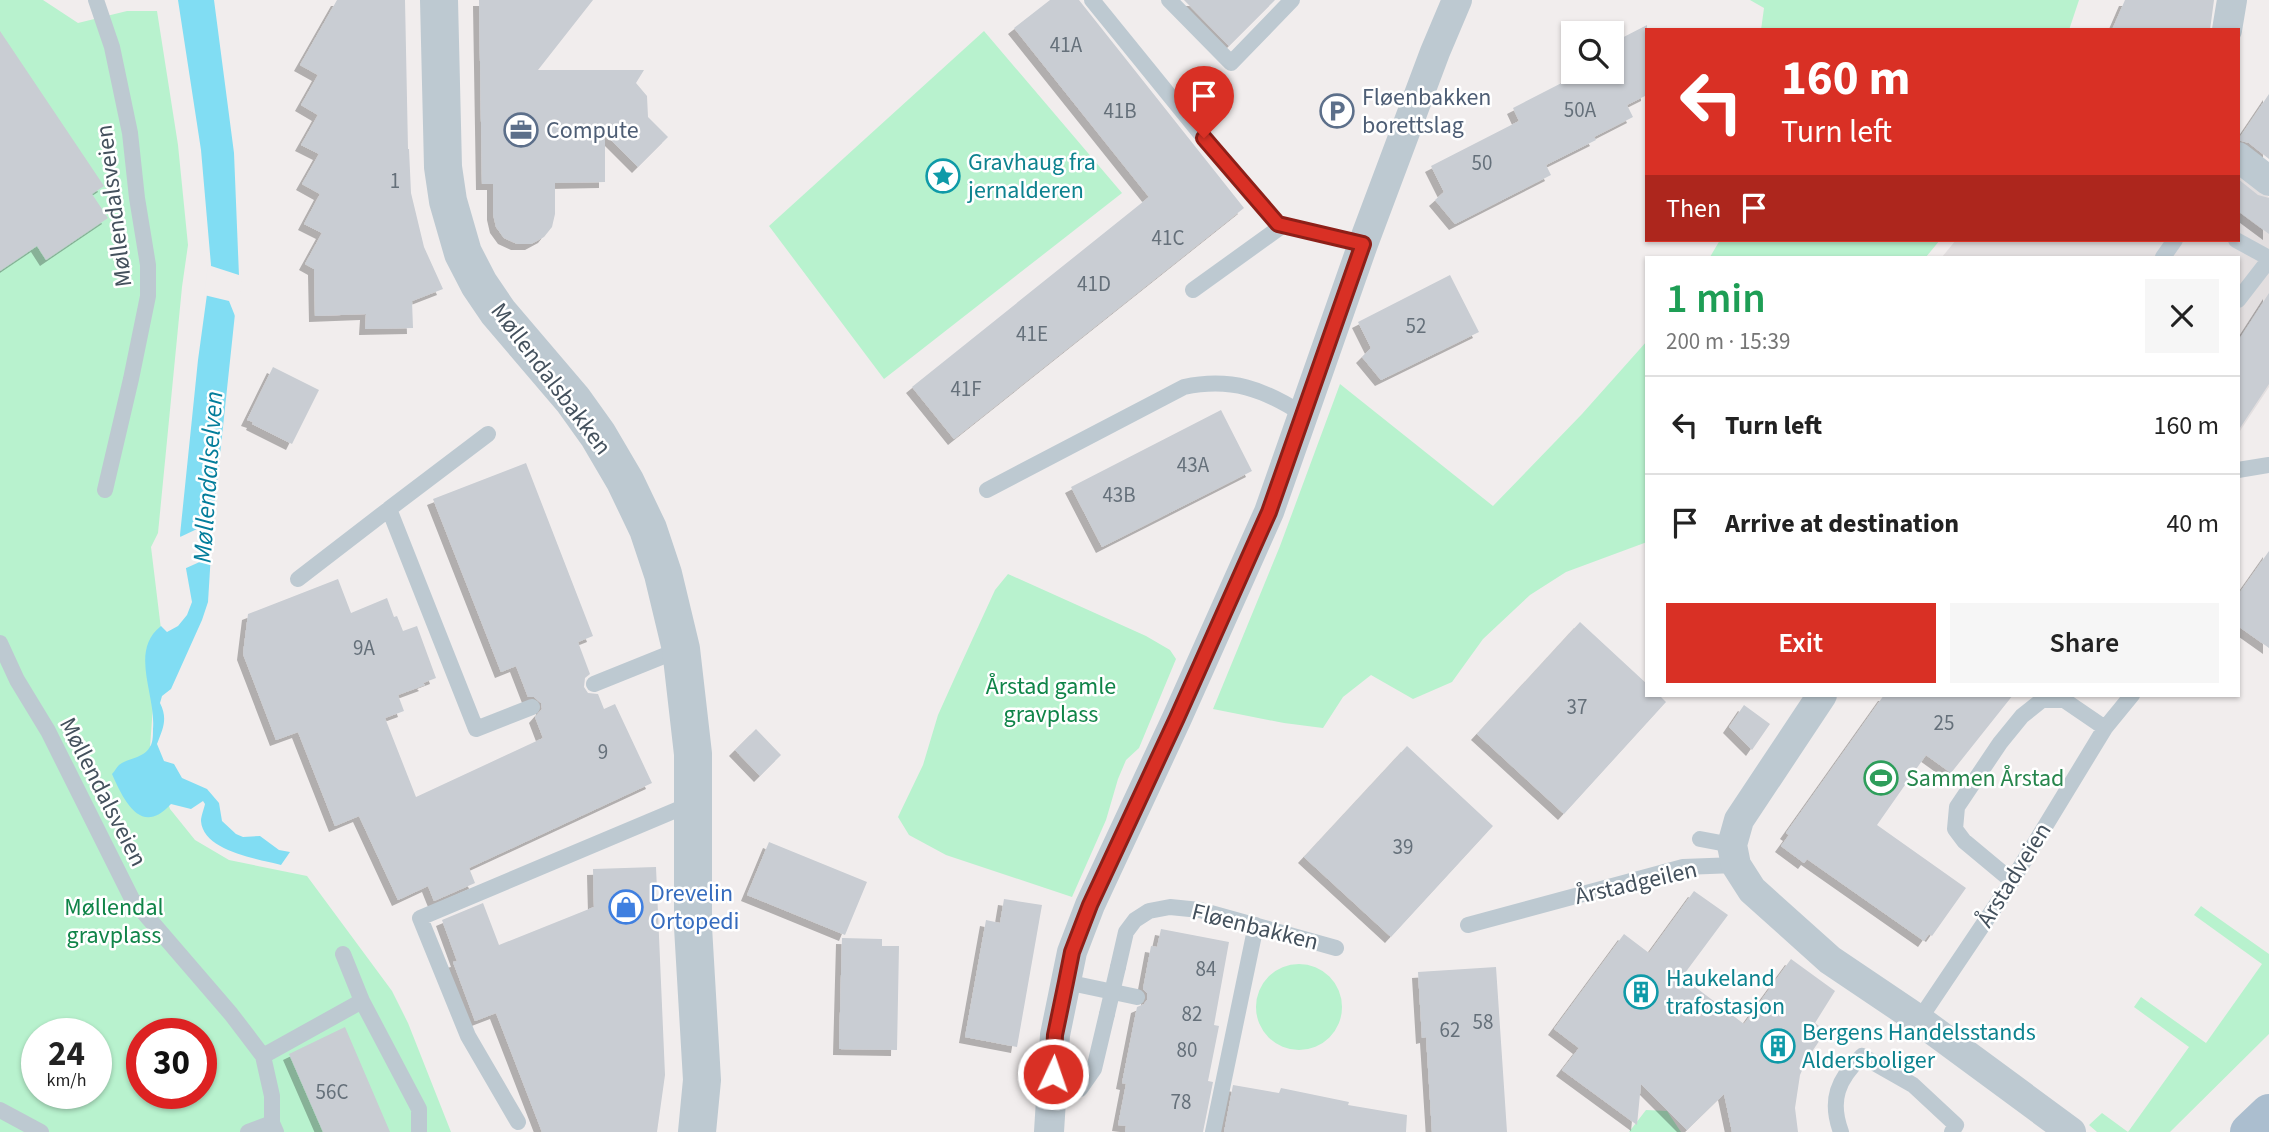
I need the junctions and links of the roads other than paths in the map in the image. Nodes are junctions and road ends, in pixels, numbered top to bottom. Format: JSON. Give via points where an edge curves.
{"nodes":[{"id":1,"x":96,"y":0,"type":"edge"},
{"id":2,"x":439,"y":0,"type":"edge"},
{"id":3,"x":1092,"y":0,"type":"edge"},
{"id":4,"x":1168,"y":0,"type":"edge"},
{"id":5,"x":1292,"y":0,"type":"edge"},
{"id":6,"x":1457,"y":0,"type":"edge"},
{"id":7,"x":2232,"y":0,"type":"edge"},
{"id":8,"x":2227,"y":28,"type":"edge"},
{"id":9,"x":2240,"y":159,"type":"edge"},
{"id":10,"x":2269,"y":181,"type":"edge"},
{"id":11,"x":1282,"y":226,"type":"junction"},
{"id":12,"x":2239,"y":242,"type":"edge"},
{"id":13,"x":1363,"y":244,"type":"junction"},
{"id":14,"x":2269,"y":259,"type":"edge"},
{"id":15,"x":1193,"y":290,"type":"dead end"},
{"id":16,"x":2240,"y":297,"type":"edge"},
{"id":17,"x":1304,"y":415,"type":"junction"},
{"id":18,"x":488,"y":433,"type":"dead end"},
{"id":19,"x":2269,"y":465,"type":"edge"},
{"id":20,"x":2240,"y":470,"type":"edge"},
{"id":21,"x":105,"y":490,"type":"dead end"},
{"id":22,"x":987,"y":490,"type":"dead end"},
{"id":23,"x":389,"y":509,"type":"junction"},
{"id":24,"x":298,"y":579,"type":"dead end"},
{"id":25,"x":0,"y":643,"type":"edge"},
{"id":26,"x":681,"y":649,"type":"junction"},
{"id":27,"x":594,"y":684,"type":"dead end"},
{"id":28,"x":1821,"y":697,"type":"edge"},
{"id":29,"x":2130,"y":697,"type":"edge"},
{"id":30,"x":532,"y":707,"type":"dead end"},
{"id":31,"x":2105,"y":728,"type":"junction"},
{"id":32,"x":693,"y":803,"type":"junction"},
{"id":33,"x":1700,"y":839,"type":"dead end"},
{"id":34,"x":1734,"y":855,"type":"junction"},
{"id":35,"x":2012,"y":881,"type":"junction"},
{"id":36,"x":1256,"y":925,"type":"junction"},
{"id":37,"x":1468,"y":925,"type":"dead end"},
{"id":38,"x":1336,"y":948,"type":"dead end"},
{"id":39,"x":343,"y":954,"type":"dead end"},
{"id":40,"x":1066,"y":982,"type":"junction"},
{"id":41,"x":1137,"y":997,"type":"dead end"},
{"id":42,"x":362,"y":1001,"type":"junction"},
{"id":43,"x":1919,"y":1020,"type":"junction"},
{"id":44,"x":262,"y":1056,"type":"junction"},
{"id":45,"x":1052,"y":1093,"type":"junction"},
{"id":46,"x":0,"y":1110,"type":"edge"},
{"id":47,"x":2269,"y":1112,"type":"edge"},
{"id":48,"x":518,"y":1122,"type":"dead end"},
{"id":49,"x":274,"y":1128,"type":"edge"},
{"id":50,"x":41,"y":1132,"type":"edge"},
{"id":51,"x":248,"y":1132,"type":"edge"},
{"id":52,"x":419,"y":1132,"type":"edge"},
{"id":53,"x":697,"y":1132,"type":"edge"},
{"id":54,"x":1049,"y":1132,"type":"edge"},
{"id":55,"x":1213,"y":1132,"type":"edge"},
{"id":56,"x":1841,"y":1132,"type":"edge"},
{"id":57,"x":1952,"y":1132,"type":"edge"},
{"id":58,"x":2071,"y":1132,"type":"edge"},
{"id":59,"x":2249,"y":1132,"type":"edge"}],
"edges":[{"from":1,"to":21,"type":"lane","name":"Møllendalsveien","via":[[112,47],[130,133],[148,265],[148,296]]},
{"from":2,"to":26,"type":"street","name":"Møllendalsbakken","via":[[443,167],[447,201],[463,253],[498,312],[573,400],[625,481],[648,529]]},
{"from":3,"to":11,"type":"lane"},
{"from":4,"to":5,"type":"lane","via":[[1231,63]]},
{"from":6,"to":13,"type":"street"},
{"from":7,"to":8,"type":"street"},
{"from":9,"to":10,"type":"street"},
{"from":11,"to":13,"type":"lane"},
{"from":11,"to":15,"type":"lane"},
{"from":12,"to":14,"type":"lane"},
{"from":13,"to":17,"type":"street"},
{"from":14,"to":16,"type":"lane"},
{"from":17,"to":22,"type":"lane","via":[[1270,395],[1231,383],[1184,387]]},
{"from":17,"to":40,"type":"street","via":[[1269,512],[1090,905]]},
{"from":18,"to":23,"type":"lane"},
{"from":19,"to":20,"type":"lane"},
{"from":23,"to":24,"type":"lane"},
{"from":23,"to":30,"type":"lane","via":[[476,729]]},
{"from":25,"to":44,"type":"lane","name":"Møllendalsveien","via":[[131,899]]},
{"from":26,"to":27,"type":"lane"},
{"from":26,"to":32,"type":"street","name":"Møllendalsbakken","via":[[693,754]]},
{"from":28,"to":34,"type":"street","via":[[1739,820]]},
{"from":29,"to":31,"type":"lane","name":"Årstadveien"},
{"from":31,"to":35,"type":"lane","name":"Årstadveien"},
{"from":31,"to":35,"type":"lane","via":[[2064,700],[2042,701],[2022,716],[2000,743],[1957,807],[1955,829]]},
{"from":32,"to":48,"type":"lane","via":[[420,918],[468,1036]]},
{"from":32,"to":53,"type":"street","name":"Møllendalsbakken","via":[[693,927],[702,1080]]},
{"from":33,"to":34,"type":"lane"},
{"from":34,"to":37,"type":"lane","name":"Årstadgeilen"},
{"from":34,"to":43,"type":"street","via":[[1752,890],[1830,960]]},
{"from":35,"to":43,"type":"lane","name":"Årstadveien"},
{"from":36,"to":38,"type":"lane","name":"Fløenbakken"},
{"from":36,"to":45,"type":"lane","name":"Fløenbakken","bridge":true,"via":[[1170,907],[1135,919],[1126,932],[1094,1069],[1080,1089]]},
{"from":36,"to":55,"type":"lane"},
{"from":39,"to":42,"type":"lane"},
{"from":40,"to":41,"type":"lane"},
{"from":40,"to":45,"type":"street","via":[[1055,1035]]},
{"from":42,"to":44,"type":"lane"},
{"from":42,"to":52,"type":"lane","via":[[419,1110]]},
{"from":43,"to":58,"type":"street"},
{"from":44,"to":49,"type":"lane","name":"Møllendalsveien"},
{"from":45,"to":54,"type":"street"},
{"from":46,"to":50,"type":"lane"},
{"from":47,"to":59,"type":"main road"},
{"from":49,"to":51,"type":"lane"},
{"from":56,"to":57,"type":"lane","via":[[1836,1098],[1845,1076],[1862,1056],[1913,1085],[1956,1125]]}]}
